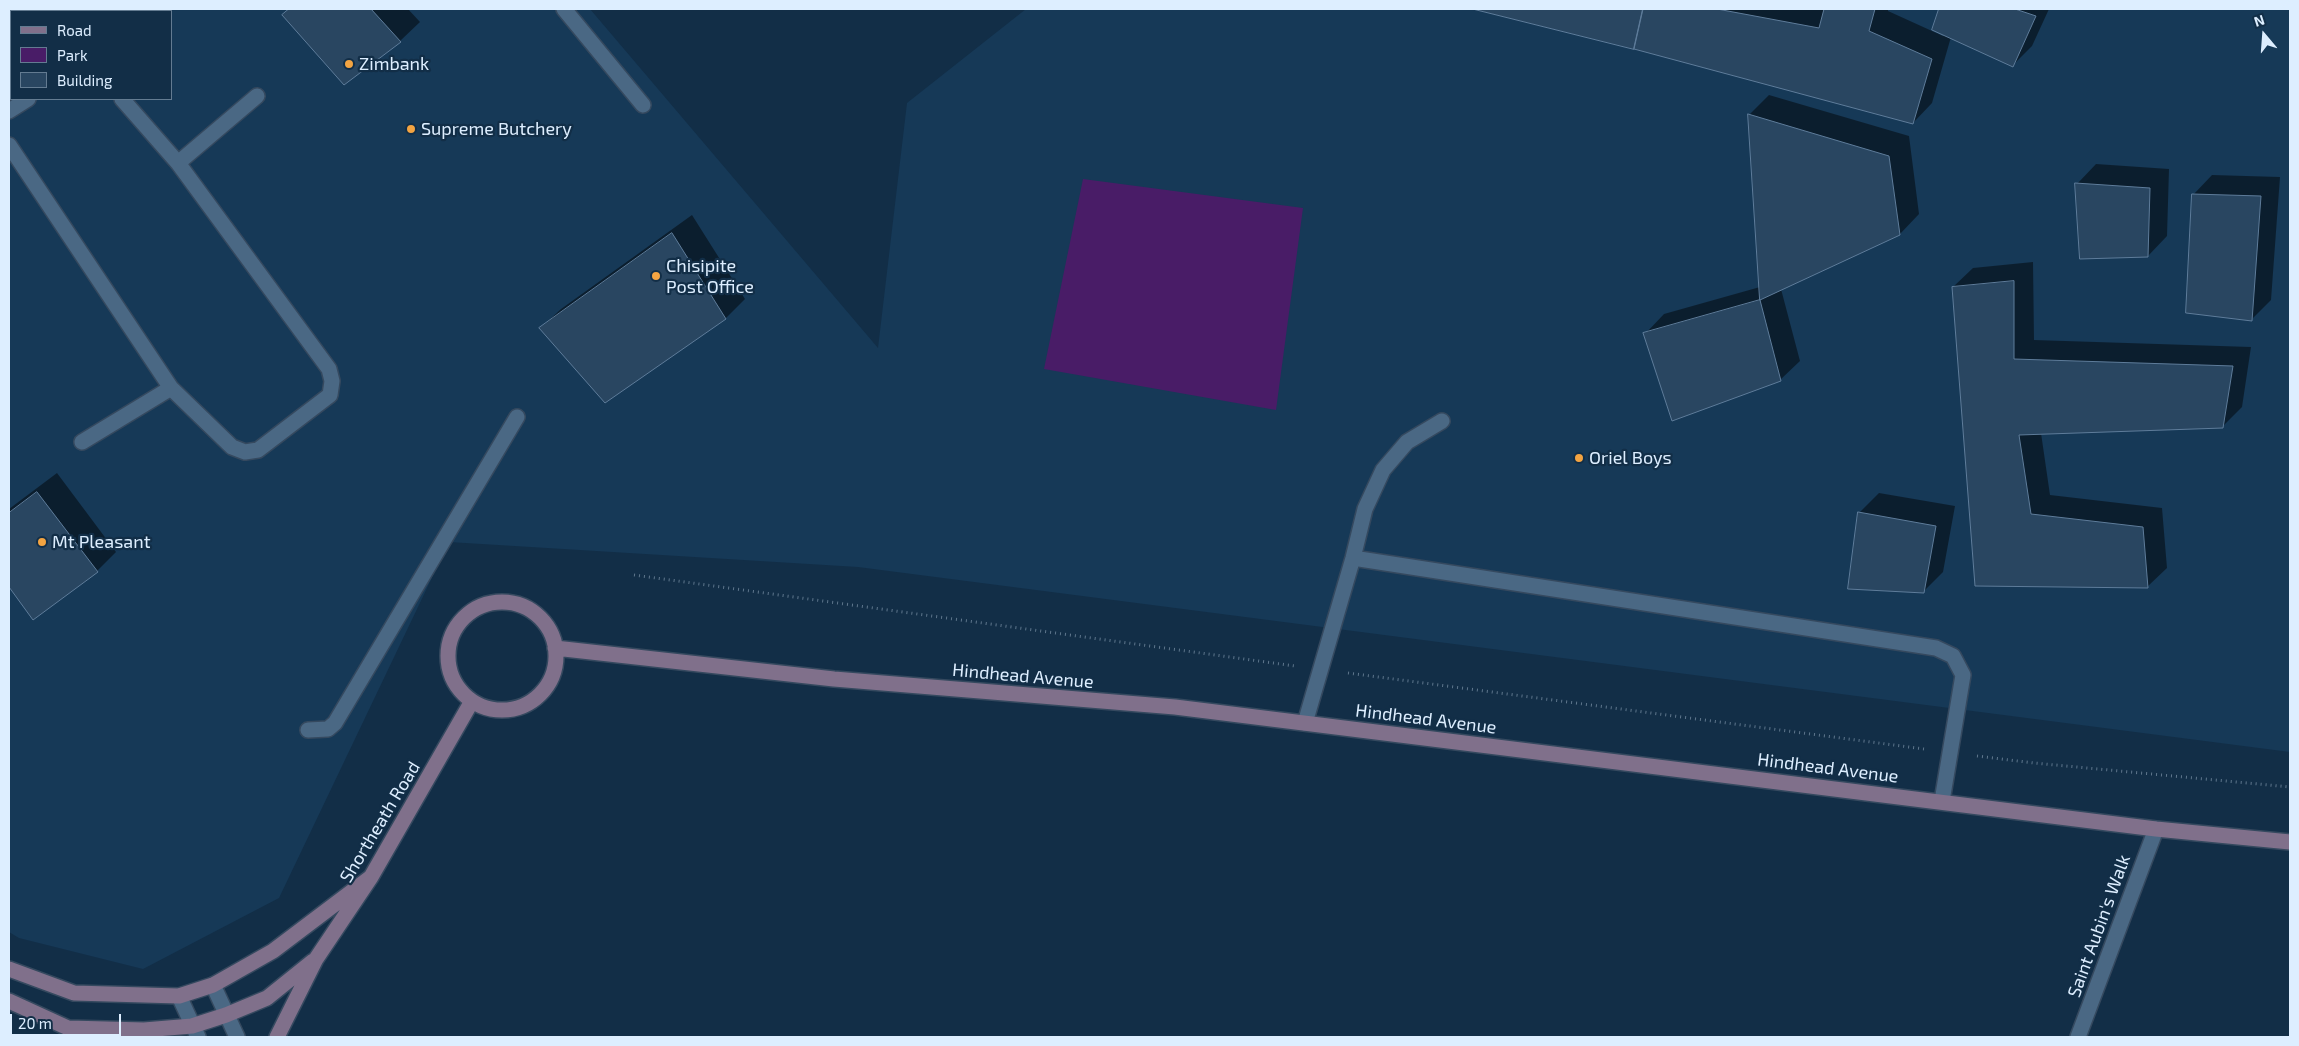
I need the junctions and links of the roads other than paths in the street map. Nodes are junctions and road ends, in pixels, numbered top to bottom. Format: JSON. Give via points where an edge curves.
{"nodes":[{"id":1,"x":564,"y":9,"type":"edge"},
{"id":2,"x":257,"y":96,"type":"dead end"},
{"id":3,"x":26,"y":100,"type":"edge"},
{"id":4,"x":123,"y":100,"type":"edge"},
{"id":5,"x":643,"y":106,"type":"dead end"},
{"id":6,"x":9,"y":111,"type":"edge"},
{"id":7,"x":9,"y":144,"type":"edge"},
{"id":8,"x":178,"y":163,"type":"junction"},
{"id":9,"x":171,"y":388,"type":"junction"},
{"id":10,"x":517,"y":417,"type":"dead end"},
{"id":11,"x":1442,"y":421,"type":"dead end"},
{"id":12,"x":82,"y":442,"type":"dead end"},
{"id":13,"x":1353,"y":558,"type":"junction"},
{"id":14,"x":555,"y":648,"type":"junction"},
{"id":15,"x":472,"y":701,"type":"junction"},
{"id":16,"x":1305,"y":723,"type":"junction"},
{"id":17,"x":308,"y":730,"type":"dead end"},
{"id":18,"x":1942,"y":801,"type":"junction"},
{"id":19,"x":2156,"y":828,"type":"junction"},
{"id":20,"x":2290,"y":842,"type":"edge"},
{"id":21,"x":371,"y":877,"type":"junction"},
{"id":22,"x":316,"y":959,"type":"junction"},
{"id":23,"x":9,"y":969,"type":"edge"},
{"id":24,"x":213,"y":985,"type":"junction"},
{"id":25,"x":179,"y":996,"type":"junction"},
{"id":26,"x":9,"y":1001,"type":"edge"},
{"id":27,"x":226,"y":1015,"type":"junction"},
{"id":28,"x":195,"y":1032,"type":"edge"},
{"id":29,"x":237,"y":1037,"type":"edge"},
{"id":30,"x":277,"y":1037,"type":"edge"},
{"id":31,"x":2078,"y":1037,"type":"edge"}],
"edges":[{"from":1,"to":5,"type":"street"},
{"from":2,"to":8,"type":"street"},
{"from":3,"to":6,"type":"street"},
{"from":4,"to":8,"type":"street"},
{"from":7,"to":9,"type":"street"},
{"from":8,"to":9,"type":"street","via":[[329,369],[332,381],[330,395],[258,450],[245,452],[232,447]]},
{"from":9,"to":12,"type":"street"},
{"from":10,"to":17,"type":"street","via":[[335,723],[328,729]]},
{"from":11,"to":13,"type":"street","via":[[1408,442],[1383,470],[1365,509]]},
{"from":13,"to":16,"type":"street"},
{"from":13,"to":18,"type":"street","via":[[1936,648],[1953,656],[1964,676]]},
{"from":14,"to":15,"type":"street","via":[[551,678],[543,691],[530,702],[501,710],[486,708]]},
{"from":14,"to":15,"type":"street","via":[[549,629],[520,605],[500,602],[481,606],[464,617],[453,632],[448,651],[449,670],[458,688]]},
{"from":14,"to":16,"type":"street","name":"Hindhead Avenue","via":[[834,679],[1175,707]]},
{"from":15,"to":21,"type":"street","name":"Shortheath Road"},
{"from":16,"to":18,"type":"street","name":"Hindhead Avenue"},
{"from":18,"to":19,"type":"street","name":"Hindhead Avenue"},
{"from":19,"to":20,"type":"street","name":"Hindhead Avenue"},
{"from":19,"to":31,"type":"street","name":"Saint Aubin's Walk"},
{"from":21,"to":22,"type":"street","name":"Shortheath Road"},
{"from":21,"to":24,"type":"street","via":[[273,951]]},
{"from":22,"to":27,"type":"street","via":[[267,998]]},
{"from":22,"to":30,"type":"street"},
{"from":23,"to":25,"type":"street","via":[[74,993]]},
{"from":24,"to":25,"type":"street"},
{"from":24,"to":27,"type":"street"},
{"from":25,"to":28,"type":"street"},
{"from":26,"to":28,"type":"street","via":[[68,1028]]},
{"from":27,"to":28,"type":"street"},
{"from":27,"to":29,"type":"street"}]}
